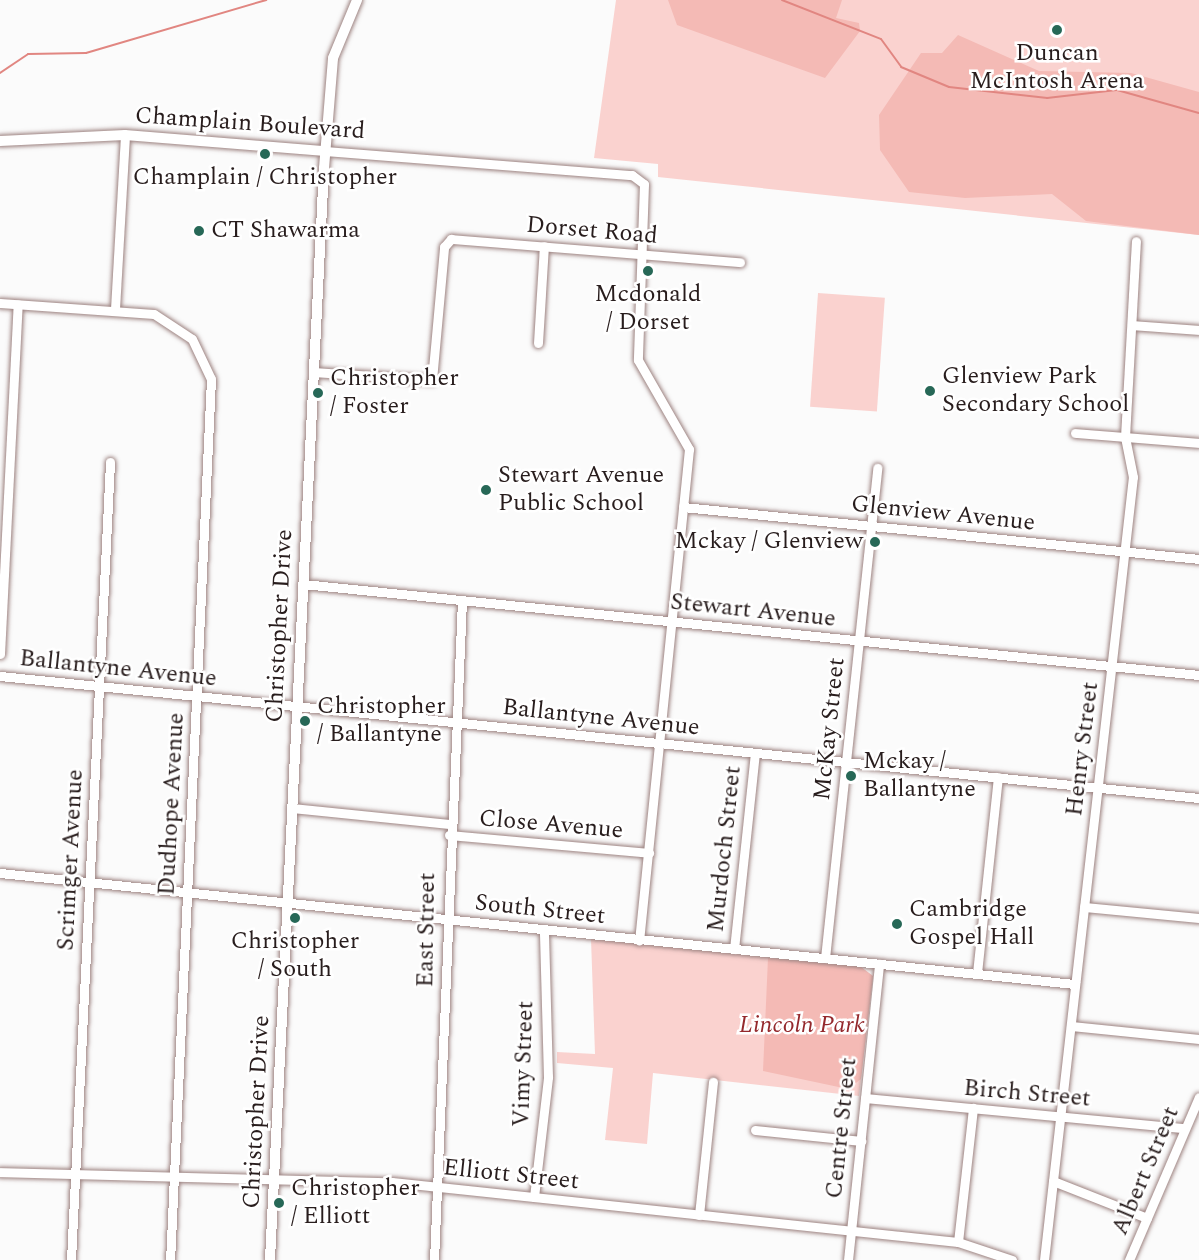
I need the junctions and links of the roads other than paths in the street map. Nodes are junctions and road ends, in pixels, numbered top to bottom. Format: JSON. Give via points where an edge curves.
{"nodes":[{"id":1,"x":357,"y":0,"type":"edge"},
{"id":2,"x":125,"y":135,"type":"junction"},
{"id":3,"x":0,"y":141,"type":"edge"},
{"id":4,"x":325,"y":151,"type":"junction"},
{"id":5,"x":1136,"y":241,"type":"dead end"},
{"id":6,"x":544,"y":246,"type":"junction"},
{"id":7,"x":643,"y":255,"type":"junction"},
{"id":8,"x":740,"y":262,"type":"dead end"},
{"id":9,"x":0,"y":303,"type":"edge"},
{"id":10,"x":18,"y":304,"type":"junction"},
{"id":11,"x":115,"y":309,"type":"junction"},
{"id":12,"x":1132,"y":325,"type":"junction"},
{"id":13,"x":1199,"y":330,"type":"edge"},
{"id":14,"x":538,"y":343,"type":"dead end"},
{"id":15,"x":314,"y":372,"type":"junction"},
{"id":16,"x":1074,"y":433,"type":"dead end"},
{"id":17,"x":1125,"y":438,"type":"junction"},
{"id":18,"x":1199,"y":443,"type":"edge"},
{"id":19,"x":110,"y":462,"type":"dead end"},
{"id":20,"x":877,"y":468,"type":"dead end"},
{"id":21,"x":683,"y":507,"type":"junction"},
{"id":22,"x":871,"y":526,"type":"junction"},
{"id":23,"x":1125,"y":552,"type":"junction"},
{"id":24,"x":1199,"y":559,"type":"edge"},
{"id":25,"x":303,"y":584,"type":"junction"},
{"id":26,"x":462,"y":601,"type":"junction"},
{"id":27,"x":672,"y":622,"type":"junction"},
{"id":28,"x":859,"y":641,"type":"junction"},
{"id":29,"x":0,"y":654,"type":"edge"},
{"id":30,"x":1112,"y":666,"type":"junction"},
{"id":31,"x":1199,"y":675,"type":"edge"},
{"id":32,"x":0,"y":676,"type":"edge"},
{"id":33,"x":98,"y":688,"type":"junction"},
{"id":34,"x":197,"y":697,"type":"junction"},
{"id":35,"x":297,"y":707,"type":"junction"},
{"id":36,"x":456,"y":723,"type":"junction"},
{"id":37,"x":660,"y":743,"type":"junction"},
{"id":38,"x":755,"y":753,"type":"junction"},
{"id":39,"x":847,"y":762,"type":"junction"},
{"id":40,"x":998,"y":777,"type":"junction"},
{"id":41,"x":1098,"y":788,"type":"junction"},
{"id":42,"x":1199,"y":798,"type":"edge"},
{"id":43,"x":292,"y":808,"type":"junction"},
{"id":44,"x":449,"y":824,"type":"junction"},
{"id":45,"x":449,"y":835,"type":"junction"},
{"id":46,"x":649,"y":853,"type":"junction"},
{"id":47,"x":0,"y":873,"type":"edge"},
{"id":48,"x":89,"y":882,"type":"junction"},
{"id":49,"x":187,"y":892,"type":"junction"},
{"id":50,"x":288,"y":903,"type":"junction"},
{"id":51,"x":1084,"y":907,"type":"junction"},
{"id":52,"x":1199,"y":918,"type":"edge"},
{"id":53,"x":447,"y":920,"type":"junction"},
{"id":54,"x":544,"y":930,"type":"junction"},
{"id":55,"x":639,"y":940,"type":"junction"},
{"id":56,"x":734,"y":949,"type":"junction"},
{"id":57,"x":825,"y":958,"type":"junction"},
{"id":58,"x":879,"y":964,"type":"junction"},
{"id":59,"x":977,"y":973,"type":"junction"},
{"id":60,"x":1075,"y":984,"type":"junction"},
{"id":61,"x":1071,"y":1026,"type":"junction"},
{"id":62,"x":1199,"y":1040,"type":"edge"},
{"id":63,"x":713,"y":1082,"type":"dead end"},
{"id":64,"x":1199,"y":1097,"type":"edge"},
{"id":65,"x":866,"y":1098,"type":"junction"},
{"id":66,"x":973,"y":1108,"type":"junction"},
{"id":67,"x":1060,"y":1116,"type":"junction"},
{"id":68,"x":1187,"y":1125,"type":"junction"},
{"id":69,"x":1199,"y":1126,"type":"edge"},
{"id":70,"x":755,"y":1130,"type":"dead end"},
{"id":71,"x":861,"y":1141,"type":"junction"},
{"id":72,"x":0,"y":1172,"type":"edge"},
{"id":73,"x":75,"y":1174,"type":"junction"},
{"id":74,"x":174,"y":1176,"type":"junction"},
{"id":75,"x":274,"y":1179,"type":"junction"},
{"id":76,"x":1053,"y":1181,"type":"junction"},
{"id":77,"x":437,"y":1187,"type":"junction"},
{"id":78,"x":534,"y":1197,"type":"junction"},
{"id":79,"x":699,"y":1215,"type":"junction"},
{"id":80,"x":1147,"y":1218,"type":"junction"},
{"id":81,"x":851,"y":1230,"type":"junction"},
{"id":82,"x":958,"y":1242,"type":"junction"},
{"id":83,"x":71,"y":1260,"type":"edge"},
{"id":84,"x":170,"y":1260,"type":"edge"},
{"id":85,"x":270,"y":1260,"type":"edge"},
{"id":86,"x":434,"y":1260,"type":"edge"},
{"id":87,"x":848,"y":1260,"type":"edge"},
{"id":88,"x":1012,"y":1260,"type":"edge"},
{"id":89,"x":1044,"y":1260,"type":"edge"},
{"id":90,"x":1129,"y":1260,"type":"edge"}],
"edges":[{"from":1,"to":4,"type":"street","name":"Christopher Drive","via":[[335,47]]},
{"from":2,"to":3,"type":"street","name":"Champlain Boulevard"},
{"from":2,"to":4,"type":"street","name":"Champlain Boulevard"},
{"from":2,"to":11,"type":"street"},
{"from":4,"to":7,"type":"street","name":"Champlain Boulevard","via":[[636,177],[646,191]]},
{"from":4,"to":15,"type":"street","name":"Christopher Drive"},
{"from":5,"to":12,"type":"street","name":"Henry Street"},
{"from":6,"to":7,"type":"street","name":"Dorset Road"},
{"from":6,"to":14,"type":"street"},
{"from":6,"to":15,"type":"street","name":"Dorset Road","via":[[451,239],[444,247],[432,380]]},
{"from":7,"to":8,"type":"street","name":"Dorset Road"},
{"from":7,"to":21,"type":"street","name":"Champlain Boulevard","via":[[638,360],[689,449]]},
{"from":9,"to":10,"type":"street","name":"Dudhope Avenue"},
{"from":10,"to":11,"type":"street","name":"Dudhope Avenue"},
{"from":10,"to":29,"type":"street"},
{"from":11,"to":34,"type":"street","name":"Dudhope Avenue","via":[[149,312],[178,326],[197,345],[210,373]]},
{"from":12,"to":13,"type":"street"},
{"from":12,"to":17,"type":"street","name":"Henry Street"},
{"from":15,"to":25,"type":"street","name":"Christopher Drive"},
{"from":16,"to":17,"type":"street"},
{"from":17,"to":18,"type":"street"},
{"from":17,"to":23,"type":"street","name":"Henry Street","via":[[1132,477]]},
{"from":19,"to":33,"type":"street","name":"Scrimger Avenue"},
{"from":20,"to":22,"type":"street","name":"McKay Street"},
{"from":21,"to":22,"type":"street","name":"Glenview Avenue"},
{"from":21,"to":27,"type":"street","name":"Champlain Boulevard"},
{"from":22,"to":23,"type":"street","name":"Glenview Avenue"},
{"from":22,"to":28,"type":"street","name":"McKay Street"},
{"from":23,"to":24,"type":"street","name":"Glenview Avenue"},
{"from":23,"to":30,"type":"street","name":"Henry Street"},
{"from":25,"to":26,"type":"street","name":"Stewart Avenue"},
{"from":25,"to":35,"type":"street","name":"Christopher Drive"},
{"from":26,"to":27,"type":"street","name":"Stewart Avenue"},
{"from":26,"to":36,"type":"street","name":"East Street"},
{"from":27,"to":28,"type":"street","name":"Stewart Avenue"},
{"from":27,"to":37,"type":"street","name":"Champlain Boulevard"},
{"from":28,"to":30,"type":"street","name":"Stewart Avenue"},
{"from":28,"to":39,"type":"street","name":"McKay Street"},
{"from":30,"to":31,"type":"street","name":"Stewart Avenue"},
{"from":30,"to":41,"type":"street","name":"Henry Street"},
{"from":32,"to":33,"type":"street","name":"Ballantyne Avenue"},
{"from":33,"to":34,"type":"street","name":"Ballantyne Avenue"},
{"from":33,"to":48,"type":"street","name":"Scrimger Avenue"},
{"from":34,"to":35,"type":"street","name":"Ballantyne Avenue"},
{"from":34,"to":49,"type":"street","name":"Dudhope Avenue"},
{"from":35,"to":36,"type":"street","name":"Ballantyne Avenue"},
{"from":35,"to":43,"type":"street","name":"Christopher Drive"},
{"from":36,"to":37,"type":"street","name":"Ballantyne Avenue"},
{"from":36,"to":44,"type":"street","name":"East Street"},
{"from":37,"to":38,"type":"street","name":"Ballantyne Avenue"},
{"from":37,"to":46,"type":"street","name":"Champlain Boulevard"},
{"from":38,"to":39,"type":"street","name":"Ballantyne Avenue"},
{"from":38,"to":56,"type":"street","name":"Murdoch Street"},
{"from":39,"to":40,"type":"street","name":"Ballantyne Avenue"},
{"from":39,"to":57,"type":"street","name":"McKay Street"},
{"from":40,"to":41,"type":"street","name":"Ballantyne Avenue"},
{"from":40,"to":59,"type":"street"},
{"from":41,"to":42,"type":"street","name":"Ballantyne Avenue"},
{"from":41,"to":51,"type":"street","name":"Henry Street"},
{"from":43,"to":44,"type":"street","name":"Close Avenue"},
{"from":43,"to":50,"type":"street","name":"Christopher Drive"},
{"from":44,"to":45,"type":"street","name":"East Street"},
{"from":45,"to":46,"type":"street","name":"Close Avenue"},
{"from":45,"to":53,"type":"street","name":"East Street"},
{"from":46,"to":55,"type":"street","name":"Champlain Boulevard"},
{"from":47,"to":48,"type":"street","name":"South Street"},
{"from":48,"to":49,"type":"street","name":"South Street"},
{"from":48,"to":73,"type":"street","name":"Scrimger Avenue"},
{"from":49,"to":50,"type":"street","name":"South Street"},
{"from":49,"to":74,"type":"street","name":"Dudhope Avenue"},
{"from":50,"to":53,"type":"street","name":"South Street"},
{"from":50,"to":75,"type":"street","name":"Christopher Drive"},
{"from":51,"to":52,"type":"street"},
{"from":51,"to":60,"type":"street","name":"Henry Street"},
{"from":53,"to":54,"type":"street","name":"South Street"},
{"from":53,"to":77,"type":"street","name":"East Street"},
{"from":54,"to":55,"type":"street","name":"South Street"},
{"from":54,"to":78,"type":"street","name":"Vimy Street","via":[[548,1077]]},
{"from":55,"to":56,"type":"street","name":"South Street"},
{"from":56,"to":57,"type":"street","name":"South Street"},
{"from":57,"to":58,"type":"street","name":"South Street"},
{"from":58,"to":59,"type":"street","name":"South Street"},
{"from":58,"to":65,"type":"street","name":"Centre Street"},
{"from":59,"to":60,"type":"street","name":"South Street"},
{"from":60,"to":61,"type":"street","name":"Henry Street"},
{"from":61,"to":62,"type":"street"},
{"from":61,"to":67,"type":"street","name":"Henry Street"},
{"from":63,"to":79,"type":"street"},
{"from":64,"to":68,"type":"street","name":"Albert Street"},
{"from":65,"to":66,"type":"street","name":"Birch Street"},
{"from":65,"to":71,"type":"street","name":"Centre Street"},
{"from":66,"to":67,"type":"street","name":"Birch Street"},
{"from":66,"to":82,"type":"street"},
{"from":67,"to":68,"type":"street","name":"Birch Street"},
{"from":67,"to":76,"type":"street","name":"Henry Street"},
{"from":68,"to":69,"type":"street","name":"Birch Street"},
{"from":68,"to":80,"type":"street","name":"Albert Street"},
{"from":70,"to":71,"type":"street"},
{"from":71,"to":81,"type":"street","name":"Centre Street"},
{"from":72,"to":73,"type":"street","name":"Elliott Street"},
{"from":73,"to":74,"type":"street","name":"Elliott Street"},
{"from":73,"to":83,"type":"street","name":"Scrimger Avenue"},
{"from":74,"to":75,"type":"street","name":"Elliott Street"},
{"from":74,"to":84,"type":"street","name":"Dudhope Avenue"},
{"from":75,"to":77,"type":"street","name":"Elliott Street"},
{"from":75,"to":85,"type":"street","name":"Christopher Drive"},
{"from":76,"to":80,"type":"street"},
{"from":76,"to":89,"type":"street","name":"Henry Street"},
{"from":77,"to":78,"type":"street","name":"Elliott Street"},
{"from":77,"to":86,"type":"street","name":"East Street"},
{"from":78,"to":79,"type":"street","name":"Elliott Street"},
{"from":79,"to":81,"type":"street","name":"Elliott Street"},
{"from":80,"to":90,"type":"street","name":"Albert Street"},
{"from":81,"to":82,"type":"street","name":"Elliott Street"},
{"from":81,"to":87,"type":"street","name":"Centre Street"},
{"from":82,"to":88,"type":"street","name":"Elliott Street"}]}
